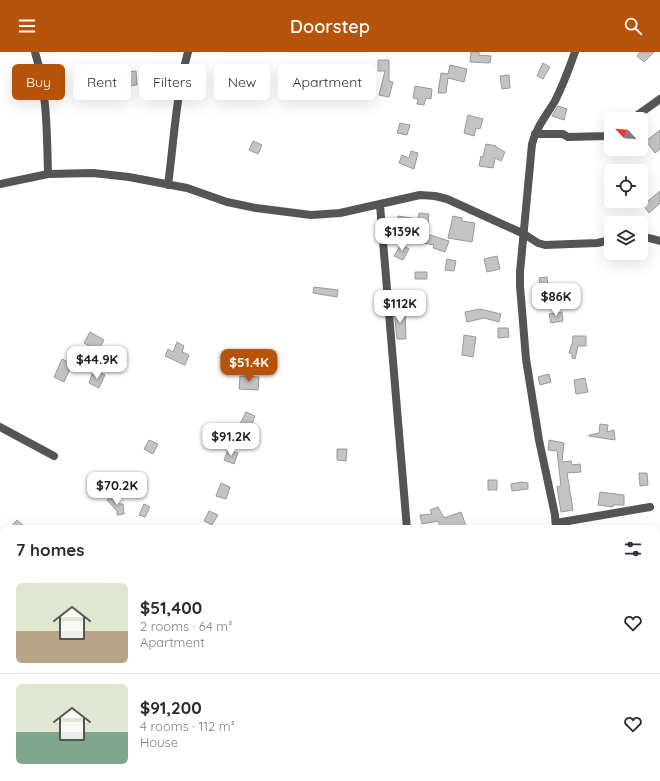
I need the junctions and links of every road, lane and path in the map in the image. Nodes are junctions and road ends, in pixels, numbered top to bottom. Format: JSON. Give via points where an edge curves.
{"nodes":[{"id":1,"x":35,"y":52,"type":"edge"},
{"id":2,"x":188,"y":52,"type":"edge"},
{"id":3,"x":575,"y":52,"type":"edge"},
{"id":4,"x":660,"y":99,"type":"edge"},
{"id":5,"x":642,"y":112,"type":"edge"},
{"id":6,"x":535,"y":134,"type":"junction"},
{"id":7,"x":604,"y":136,"type":"edge"},
{"id":8,"x":48,"y":174,"type":"junction"},
{"id":9,"x":0,"y":184,"type":"edge"},
{"id":10,"x":168,"y":184,"type":"junction"},
{"id":11,"x":380,"y":205,"type":"junction"},
{"id":12,"x":524,"y":234,"type":"junction"},
{"id":13,"x":648,"y":238,"type":"edge"},
{"id":14,"x":660,"y":241,"type":"edge"},
{"id":15,"x":604,"y":242,"type":"edge"},
{"id":16,"x":0,"y":427,"type":"edge"},
{"id":17,"x":54,"y":456,"type":"dead end"},
{"id":18,"x":650,"y":507,"type":"dead end"},
{"id":19,"x":407,"y":525,"type":"edge"},
{"id":20,"x":556,"y":525,"type":"edge"},
{"id":21,"x":561,"y":525,"type":"edge"}],
"edges":[{"from":1,"to":8,"type":"street","via":[[45,101]]},
{"from":2,"to":10,"type":"street","via":[[176,113]]},
{"from":3,"to":6,"type":"street","via":[[563,85]]},
{"from":4,"to":5,"type":"street"},
{"from":6,"to":7,"type":"street"},
{"from":6,"to":12,"type":"street"},
{"from":8,"to":9,"type":"street"},
{"from":8,"to":10,"type":"street","via":[[93,173]]},
{"from":10,"to":11,"type":"street","via":[[227,202],[311,215]]},
{"from":11,"to":12,"type":"street","via":[[420,196],[435,196]]},
{"from":11,"to":19,"type":"street"},
{"from":12,"to":15,"type":"street","via":[[545,245]]},
{"from":12,"to":20,"type":"street","via":[[520,272],[526,359]]},
{"from":13,"to":14,"type":"street"},
{"from":16,"to":17,"type":"street"},
{"from":18,"to":21,"type":"street"}]}
